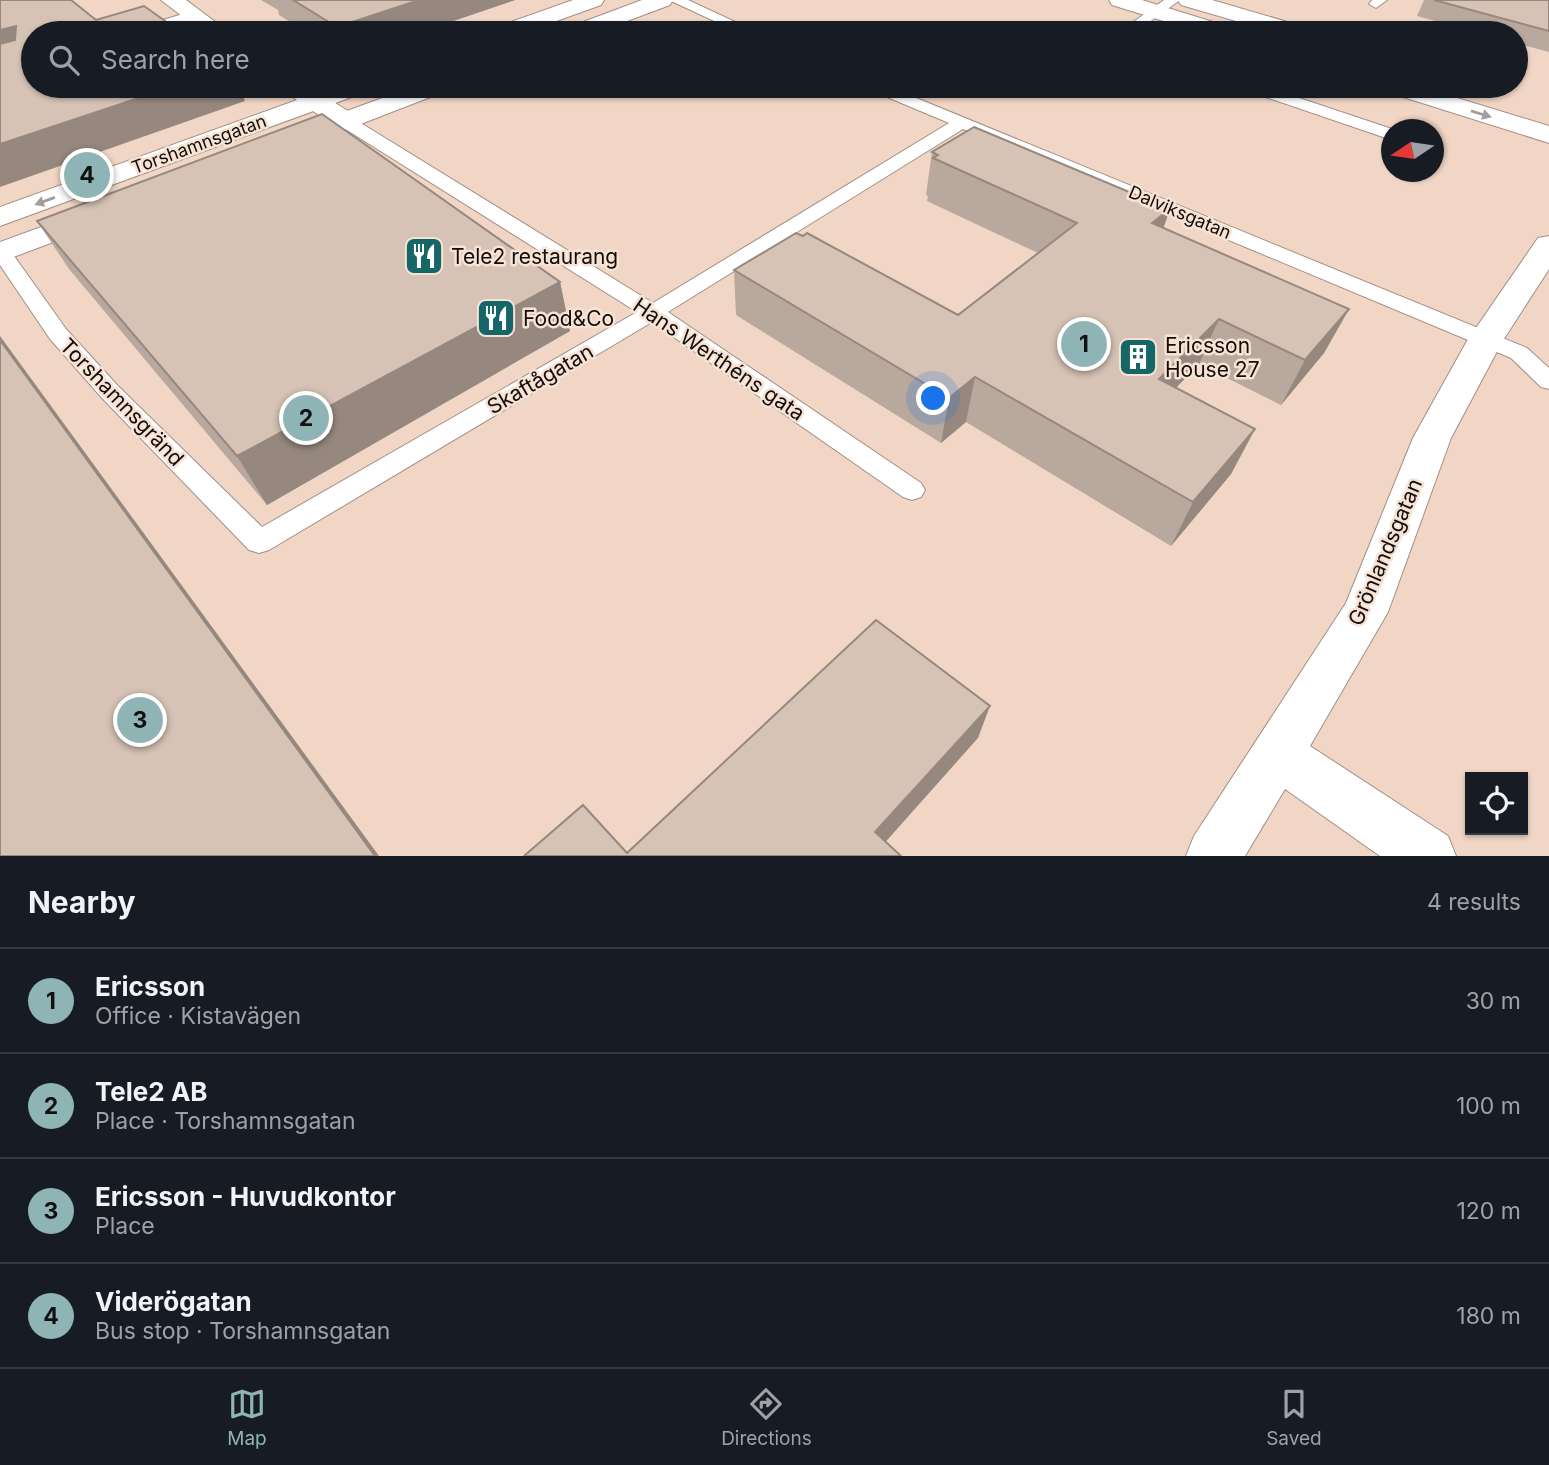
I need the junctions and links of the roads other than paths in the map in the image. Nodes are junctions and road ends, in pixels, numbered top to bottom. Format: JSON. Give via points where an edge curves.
{"nodes":[{"id":1,"x":172,"y":0,"type":"edge"},
{"id":2,"x":593,"y":0,"type":"edge"},
{"id":3,"x":662,"y":0,"type":"edge"},
{"id":4,"x":676,"y":0,"type":"edge"},
{"id":5,"x":1120,"y":0,"type":"edge"},
{"id":6,"x":1189,"y":0,"type":"edge"},
{"id":7,"x":1164,"y":6,"type":"edge"},
{"id":8,"x":193,"y":15,"type":"junction"},
{"id":9,"x":173,"y":21,"type":"edge"},
{"id":10,"x":202,"y":21,"type":"edge"},
{"id":11,"x":535,"y":21,"type":"edge"},
{"id":12,"x":607,"y":21,"type":"edge"},
{"id":13,"x":724,"y":21,"type":"edge"},
{"id":14,"x":1142,"y":21,"type":"edge"},
{"id":15,"x":1198,"y":21,"type":"edge"},
{"id":16,"x":1260,"y":21,"type":"edge"},
{"id":17,"x":310,"y":98,"type":"edge"},
{"id":18,"x":327,"y":98,"type":"edge"},
{"id":19,"x":405,"y":98,"type":"edge"},
{"id":20,"x":902,"y":98,"type":"edge"},
{"id":21,"x":1284,"y":98,"type":"edge"},
{"id":22,"x":1431,"y":98,"type":"edge"},
{"id":23,"x":316,"y":102,"type":"junction"},
{"id":24,"x":345,"y":121,"type":"junction"},
{"id":25,"x":961,"y":123,"type":"junction"},
{"id":26,"x":1381,"y":131,"type":"edge"},
{"id":27,"x":1549,"y":135,"type":"edge"},
{"id":28,"x":255,"y":155,"type":"edge"},
{"id":29,"x":116,"y":209,"type":"edge"},
{"id":30,"x":0,"y":217,"type":"edge"},
{"id":31,"x":1549,"y":245,"type":"edge"},
{"id":32,"x":1,"y":252,"type":"edge"},
{"id":33,"x":653,"y":312,"type":"junction"},
{"id":34,"x":1485,"y":341,"type":"junction"},
{"id":35,"x":1549,"y":381,"type":"edge"},
{"id":36,"x":912,"y":490,"type":"dead end"},
{"id":37,"x":259,"y":542,"type":"joint"},
{"id":38,"x":1278,"y":754,"type":"junction"},
{"id":39,"x":1214,"y":856,"type":"edge"},
{"id":40,"x":1428,"y":856,"type":"edge"}],
"edges":[{"from":1,"to":8,"type":"street"},
{"from":2,"to":11,"type":"street"},
{"from":3,"to":12,"type":"street"},
{"from":4,"to":13,"type":"lane"},
{"from":5,"to":7,"type":"street"},
{"from":6,"to":16,"type":"street"},
{"from":7,"to":14,"type":"lane"},
{"from":7,"to":15,"type":"street"},
{"from":8,"to":9,"type":"lane"},
{"from":8,"to":10,"type":"street"},
{"from":17,"to":23,"type":"street"},
{"from":18,"to":23,"type":"street","name":"Torshamnsgatan"},
{"from":19,"to":24,"type":"street","name":"Torshamnsgatan"},
{"from":20,"to":25,"type":"lane","name":"Dalviksgatan"},
{"from":21,"to":26,"type":"lane"},
{"from":22,"to":27,"type":"street","one_way":true},
{"from":23,"to":24,"type":"street"},
{"from":23,"to":30,"type":"street","name":"Torshamnsgatan","one_way":true},
{"from":24,"to":28,"type":"street","name":"Torshamnsgatan"},
{"from":24,"to":33,"type":"lane","name":"Hans Werthéns gata"},
{"from":25,"to":33,"type":"lane","name":"Skaftågatan","via":[[944,143]]},
{"from":25,"to":34,"type":"lane","name":"Dalviksgatan"},
{"from":29,"to":32,"type":"street"},
{"from":31,"to":34,"type":"street","name":"Grönlandsgatan"},
{"from":32,"to":37,"type":"lane","name":"Torshamnsgränd","via":[[58,334]]},
{"from":33,"to":36,"type":"lane","name":"Hans Werthéns gata"},
{"from":33,"to":37,"type":"lane","name":"Skaftågatan"},
{"from":34,"to":35,"type":"lane","name":"Dalviksgatan","via":[[1519,353]]},
{"from":34,"to":38,"type":"street","name":"Grönlandsgatan","via":[[1432,438],[1365,612]]},
{"from":38,"to":39,"type":"street","name":"Grönlandsgatan"},
{"from":38,"to":40,"type":"street"}]}
